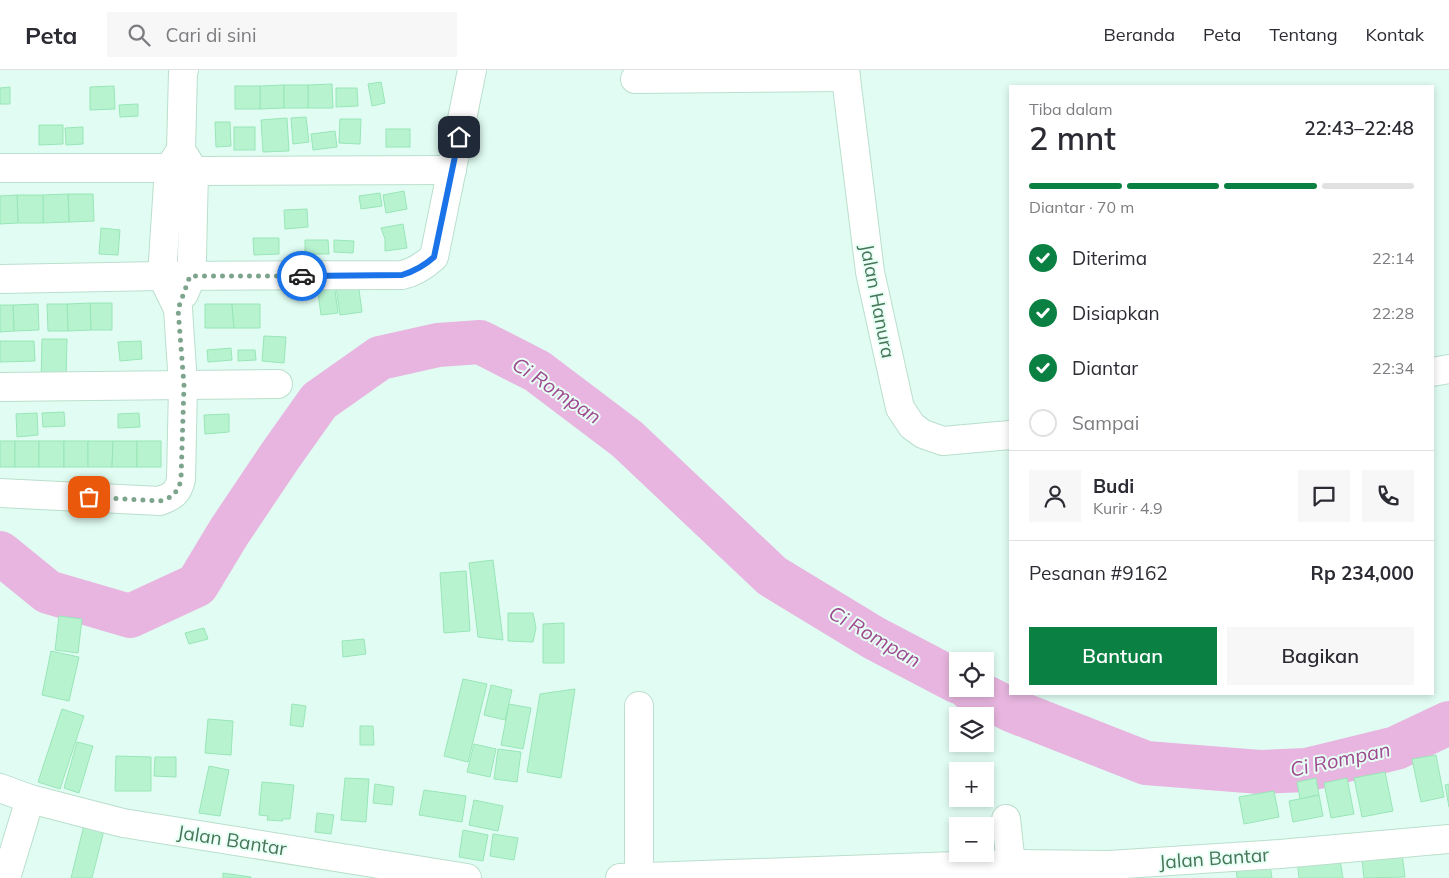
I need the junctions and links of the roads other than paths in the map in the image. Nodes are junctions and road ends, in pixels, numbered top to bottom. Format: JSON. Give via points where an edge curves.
{"nodes":[{"id":1,"x":472,"y":70,"type":"edge"},
{"id":2,"x":182,"y":71,"type":"edge"},
{"id":3,"x":845,"y":74,"type":"edge"},
{"id":4,"x":635,"y":79,"type":"dead end"},
{"id":5,"x":181,"y":163,"type":"junction"},
{"id":6,"x":0,"y":168,"type":"edge"},
{"id":7,"x":452,"y":170,"type":"junction"},
{"id":8,"x":162,"y":276,"type":"junction"},
{"id":9,"x":190,"y":276,"type":"junction"},
{"id":10,"x":0,"y":279,"type":"edge"},
{"id":11,"x":178,"y":309,"type":"junction"},
{"id":12,"x":1449,"y":369,"type":"edge"},
{"id":13,"x":1434,"y":372,"type":"edge"},
{"id":14,"x":278,"y":384,"type":"dead end"},
{"id":15,"x":184,"y":385,"type":"junction"},
{"id":16,"x":0,"y":388,"type":"edge"},
{"id":17,"x":1009,"y":434,"type":"edge"},
{"id":18,"x":0,"y":493,"type":"edge"},
{"id":19,"x":639,"y":706,"type":"dead end"},
{"id":20,"x":0,"y":788,"type":"edge"},
{"id":21,"x":30,"y":799,"type":"junction"},
{"id":22,"x":1006,"y":819,"type":"dead end"},
{"id":23,"x":1449,"y":839,"type":"edge"},
{"id":24,"x":1010,"y":864,"type":"junction"},
{"id":25,"x":1110,"y":871,"type":"edge"},
{"id":26,"x":6,"y":878,"type":"edge"},
{"id":27,"x":467,"y":878,"type":"edge"},
{"id":28,"x":620,"y":878,"type":"edge"},
{"id":29,"x":639,"y":878,"type":"edge"}],
"edges":[{"from":1,"to":7,"type":"street"},
{"from":2,"to":5,"type":"street"},
{"from":3,"to":4,"type":"street"},
{"from":3,"to":17,"type":"street","name":"Jalan Hanura","via":[[870,272],[900,408],[912,426],[943,441]]},
{"from":5,"to":6,"type":"street"},
{"from":5,"to":7,"type":"street"},
{"from":5,"to":8,"type":"street"},
{"from":5,"to":9,"type":"street","via":[[192,258]]},
{"from":7,"to":9,"type":"street","via":[[434,257],[413,272],[402,275]]},
{"from":8,"to":9,"type":"street"},
{"from":8,"to":10,"type":"street"},
{"from":8,"to":11,"type":"street"},
{"from":9,"to":11,"type":"street"},
{"from":11,"to":15,"type":"street"},
{"from":12,"to":13,"type":"street"},
{"from":14,"to":15,"type":"street"},
{"from":15,"to":16,"type":"street"},
{"from":15,"to":18,"type":"street","via":[[181,479],[173,496],[160,501]]},
{"from":19,"to":29,"type":"street"},
{"from":20,"to":21,"type":"street","name":"Jalan Bantar"},
{"from":21,"to":26,"type":"street"},
{"from":21,"to":27,"type":"street","name":"Jalan Bantar","via":[[123,823]]},
{"from":22,"to":24,"type":"street"},
{"from":23,"to":25,"type":"street","name":"Jalan Bantar"},
{"from":24,"to":25,"type":"street","name":"Jalan Bantar"},
{"from":24,"to":29,"type":"street","name":"Jalan Bantar"},
{"from":28,"to":29,"type":"street","name":"Jalan Bantar"}]}
